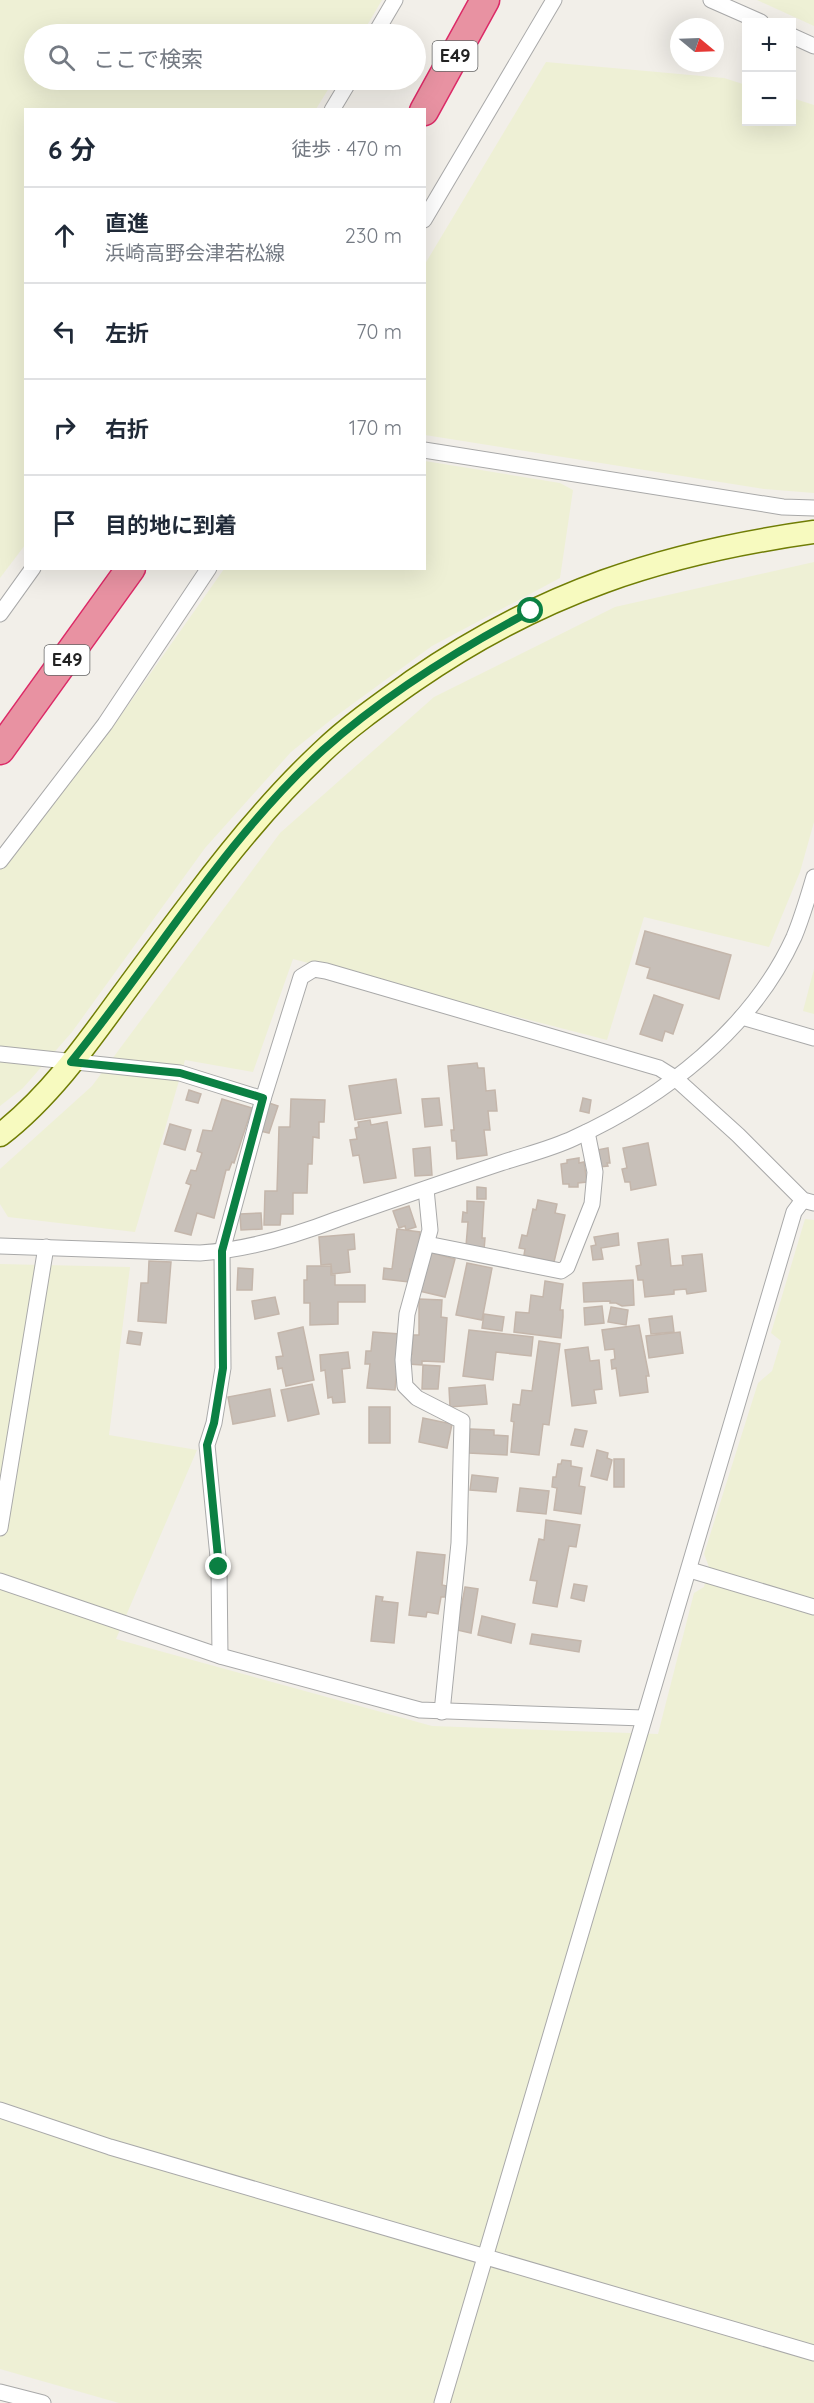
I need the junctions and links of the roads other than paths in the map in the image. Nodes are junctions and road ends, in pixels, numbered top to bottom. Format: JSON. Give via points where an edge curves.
{"nodes":[{"id":1,"x":395,"y":0,"type":"edge"},
{"id":2,"x":485,"y":0,"type":"edge"},
{"id":3,"x":554,"y":0,"type":"edge"},
{"id":4,"x":711,"y":0,"type":"edge"},
{"id":5,"x":752,"y":18,"type":"edge"},
{"id":6,"x":381,"y":24,"type":"edge"},
{"id":7,"x":796,"y":38,"type":"edge"},
{"id":8,"x":814,"y":46,"type":"edge"},
{"id":9,"x":344,"y":90,"type":"edge"},
{"id":10,"x":333,"y":108,"type":"edge"},
{"id":11,"x":426,"y":108,"type":"edge"},
{"id":12,"x":426,"y":217,"type":"edge"},
{"id":13,"x":426,"y":450,"type":"edge"},
{"id":14,"x":814,"y":508,"type":"edge"},
{"id":15,"x":814,"y":532,"type":"edge"},
{"id":16,"x":32,"y":570,"type":"edge"},
{"id":17,"x":130,"y":570,"type":"edge"},
{"id":18,"x":208,"y":570,"type":"edge"},
{"id":19,"x":0,"y":614,"type":"edge"},
{"id":20,"x":0,"y":750,"type":"edge"},
{"id":21,"x":0,"y":861,"type":"edge"},
{"id":22,"x":814,"y":877,"type":"edge"},
{"id":23,"x":742,"y":1017,"type":"junction"},
{"id":24,"x":814,"y":1038,"type":"edge"},
{"id":25,"x":0,"y":1054,"type":"edge"},
{"id":26,"x":71,"y":1062,"type":"junction"},
{"id":27,"x":675,"y":1078,"type":"junction"},
{"id":28,"x":263,"y":1098,"type":"junction"},
{"id":29,"x":587,"y":1132,"type":"junction"},
{"id":30,"x":0,"y":1135,"type":"edge"},
{"id":31,"x":426,"y":1189,"type":"junction"},
{"id":32,"x":808,"y":1202,"type":"edge"},
{"id":33,"x":427,"y":1244,"type":"junction"},
{"id":34,"x":0,"y":1246,"type":"edge"},
{"id":35,"x":46,"y":1247,"type":"junction"},
{"id":36,"x":222,"y":1251,"type":"junction"},
{"id":37,"x":0,"y":1528,"type":"edge"},
{"id":38,"x":690,"y":1570,"type":"junction"},
{"id":39,"x":0,"y":1581,"type":"edge"},
{"id":40,"x":814,"y":1607,"type":"edge"},
{"id":41,"x":220,"y":1656,"type":"junction"},
{"id":42,"x":442,"y":1712,"type":"junction"},
{"id":43,"x":643,"y":1718,"type":"junction"},
{"id":44,"x":0,"y":2110,"type":"edge"},
{"id":45,"x":485,"y":2256,"type":"junction"},
{"id":46,"x":814,"y":2353,"type":"edge"},
{"id":47,"x":0,"y":2392,"type":"edge"},
{"id":48,"x":43,"y":2403,"type":"edge"},
{"id":49,"x":442,"y":2403,"type":"edge"}],
"edges":[{"from":1,"to":6,"type":"street"},
{"from":2,"to":11,"type":"highway","number":"E49"},
{"from":3,"to":12,"type":"street"},
{"from":4,"to":5,"type":"street"},
{"from":7,"to":8,"type":"street"},
{"from":9,"to":10,"type":"street"},
{"from":13,"to":14,"type":"street","via":[[783,507]]},
{"from":15,"to":26,"type":"main road","via":[[716,548],[611,578],[483,636],[389,697],[323,751],[254,823]]},
{"from":16,"to":19,"type":"street"},
{"from":17,"to":20,"type":"highway","number":"E49"},
{"from":18,"to":21,"type":"street","via":[[105,724]]},
{"from":22,"to":23,"type":"street","via":[[782,960]]},
{"from":23,"to":24,"type":"street"},
{"from":23,"to":27,"type":"street"},
{"from":25,"to":26,"type":"street"},
{"from":26,"to":28,"type":"street","via":[[180,1073]]},
{"from":26,"to":30,"type":"main road"},
{"from":27,"to":28,"type":"street","via":[[659,1068],[314,969],[301,977]]},
{"from":27,"to":29,"type":"street","via":[[633,1108]]},
{"from":27,"to":32,"type":"street"},
{"from":28,"to":36,"type":"street"},
{"from":29,"to":31,"type":"street"},
{"from":29,"to":33,"type":"street","via":[[595,1172],[592,1204],[567,1267],[561,1271]]},
{"from":31,"to":33,"type":"street","via":[[430,1230]]},
{"from":31,"to":36,"type":"street","via":[[302,1233]]},
{"from":32,"to":38,"type":"street","via":[[794,1212]]},
{"from":33,"to":42,"type":"street","via":[[407,1314],[405,1386],[417,1398],[462,1421],[459,1543]]},
{"from":34,"to":35,"type":"street"},
{"from":35,"to":36,"type":"street"},
{"from":35,"to":37,"type":"street"},
{"from":36,"to":41,"type":"street","via":[[223,1368],[207,1445],[219,1567]]},
{"from":38,"to":40,"type":"street"},
{"from":38,"to":43,"type":"street"},
{"from":39,"to":41,"type":"street"},
{"from":41,"to":42,"type":"street","via":[[420,1710]]},
{"from":42,"to":43,"type":"street"},
{"from":43,"to":45,"type":"street"},
{"from":44,"to":45,"type":"street","via":[[110,2147]]},
{"from":45,"to":46,"type":"street"},
{"from":45,"to":49,"type":"street"},
{"from":47,"to":48,"type":"street"}]}
